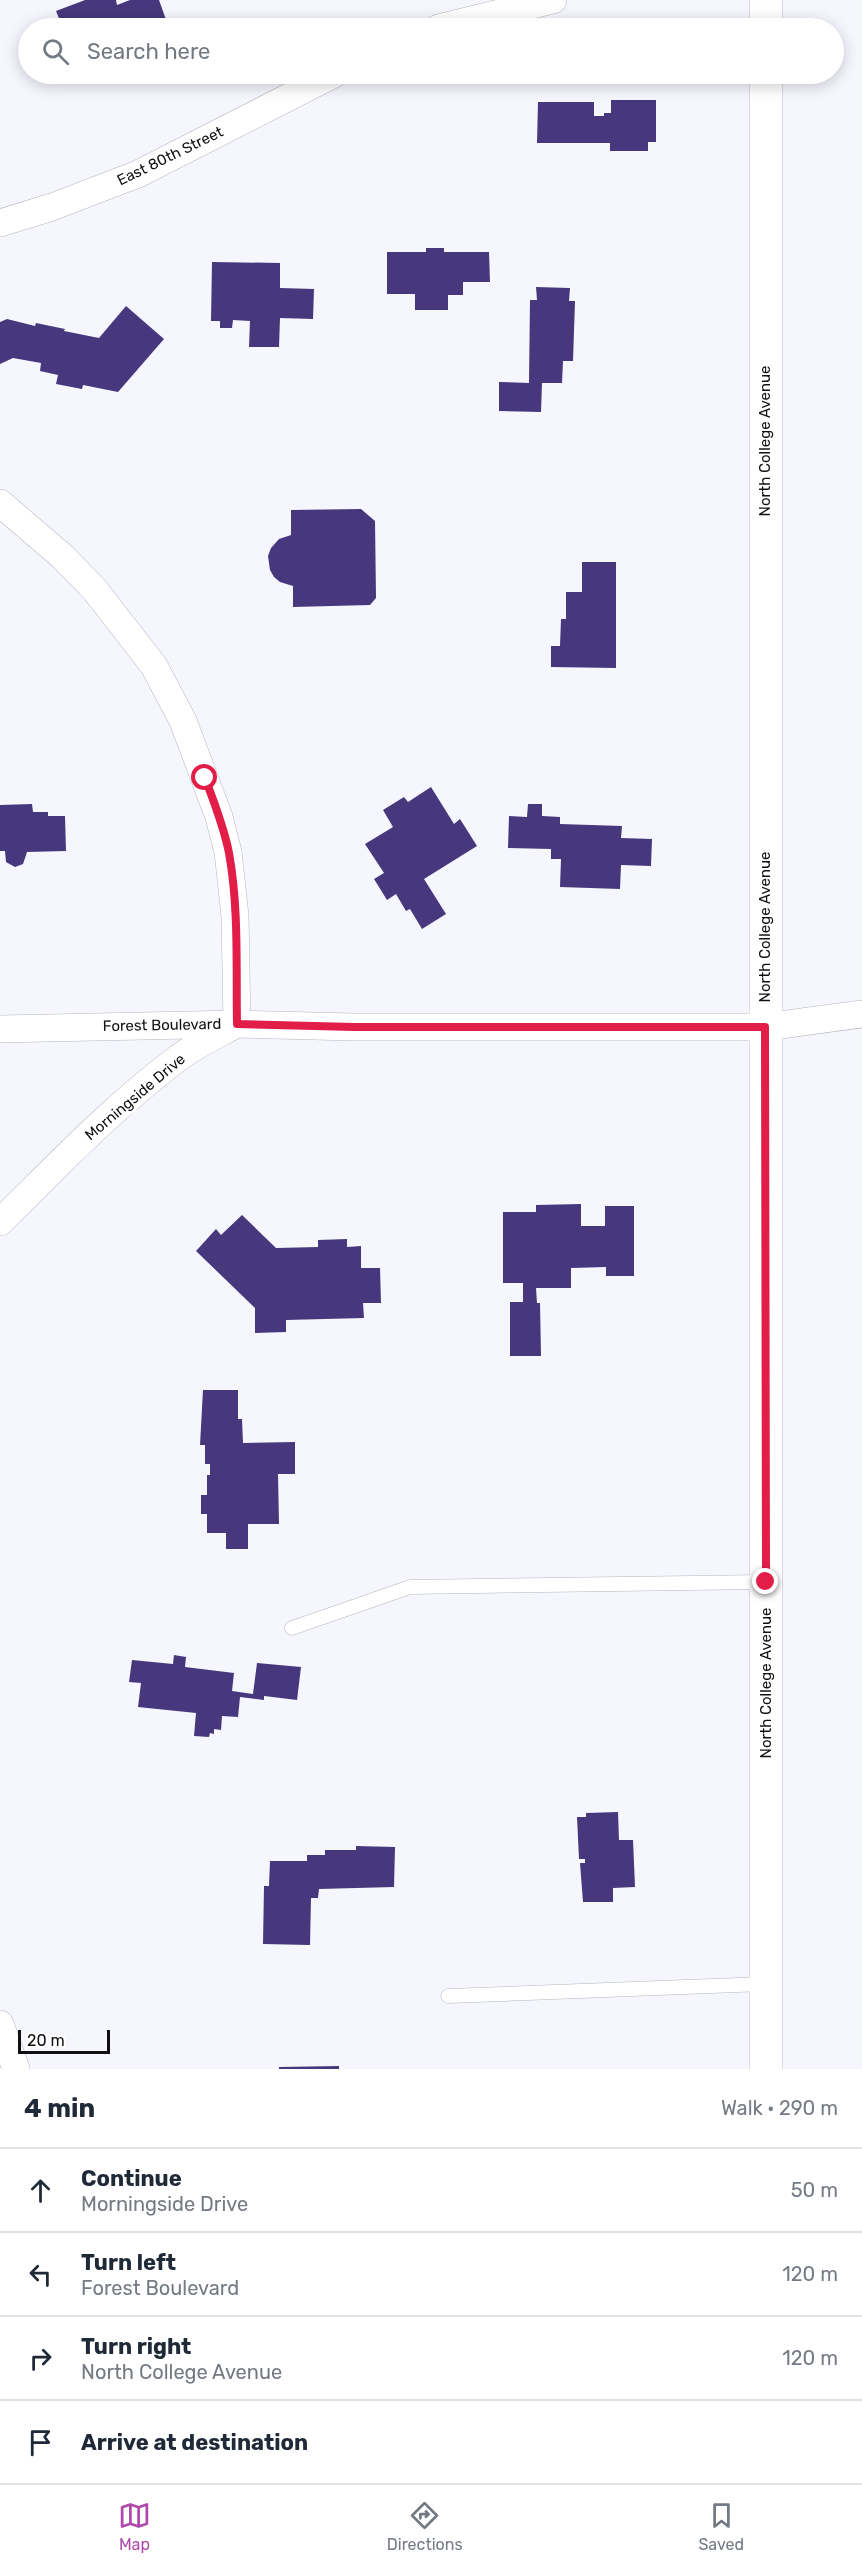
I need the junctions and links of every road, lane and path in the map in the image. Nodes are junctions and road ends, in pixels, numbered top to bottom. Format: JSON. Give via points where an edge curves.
{"nodes":[{"id":1,"x":553,"y":0,"type":"edge"},
{"id":2,"x":766,"y":0,"type":"edge"},
{"id":3,"x":479,"y":18,"type":"edge"},
{"id":4,"x":766,"y":18,"type":"edge"},
{"id":5,"x":314,"y":84,"type":"edge"},
{"id":6,"x":766,"y":84,"type":"edge"},
{"id":7,"x":0,"y":223,"type":"edge"},
{"id":8,"x":0,"y":503,"type":"edge"},
{"id":9,"x":862,"y":1014,"type":"edge"},
{"id":10,"x":237,"y":1024,"type":"junction"},
{"id":11,"x":765,"y":1027,"type":"junction"},
{"id":12,"x":0,"y":1029,"type":"edge"},
{"id":13,"x":0,"y":1222,"type":"edge"},
{"id":14,"x":766,"y":1582,"type":"junction"},
{"id":15,"x":292,"y":1628,"type":"dead end"},
{"id":16,"x":766,"y":1984,"type":"junction"},
{"id":17,"x":447,"y":1996,"type":"dead end"},
{"id":18,"x":0,"y":2024,"type":"edge"},
{"id":19,"x":16,"y":2069,"type":"edge"},
{"id":20,"x":766,"y":2069,"type":"edge"}],
"edges":[{"from":1,"to":3,"type":"street"},
{"from":2,"to":4,"type":"main road"},
{"from":5,"to":7,"type":"street","name":"East 80th Street","via":[[138,174]]},
{"from":6,"to":11,"type":"main road","name":"North College Avenue"},
{"from":8,"to":10,"type":"street","via":[[95,590],[154,666],[183,721],[228,852],[235,916]]},
{"from":9,"to":11,"type":"street","name":"Forest Boulevard"},
{"from":10,"to":11,"type":"street","name":"Forest Boulevard"},
{"from":10,"to":12,"type":"street","name":"Forest Boulevard"},
{"from":10,"to":13,"type":"street","name":"Morningside Drive","via":[[179,1058],[146,1084]]},
{"from":11,"to":14,"type":"main road","name":"North College Avenue"},
{"from":14,"to":15,"type":"lane","via":[[410,1587]]},
{"from":14,"to":16,"type":"main road","name":"North College Avenue"},
{"from":16,"to":17,"type":"lane"},
{"from":16,"to":20,"type":"main road","name":"North College Avenue"},
{"from":18,"to":19,"type":"street"}]}
